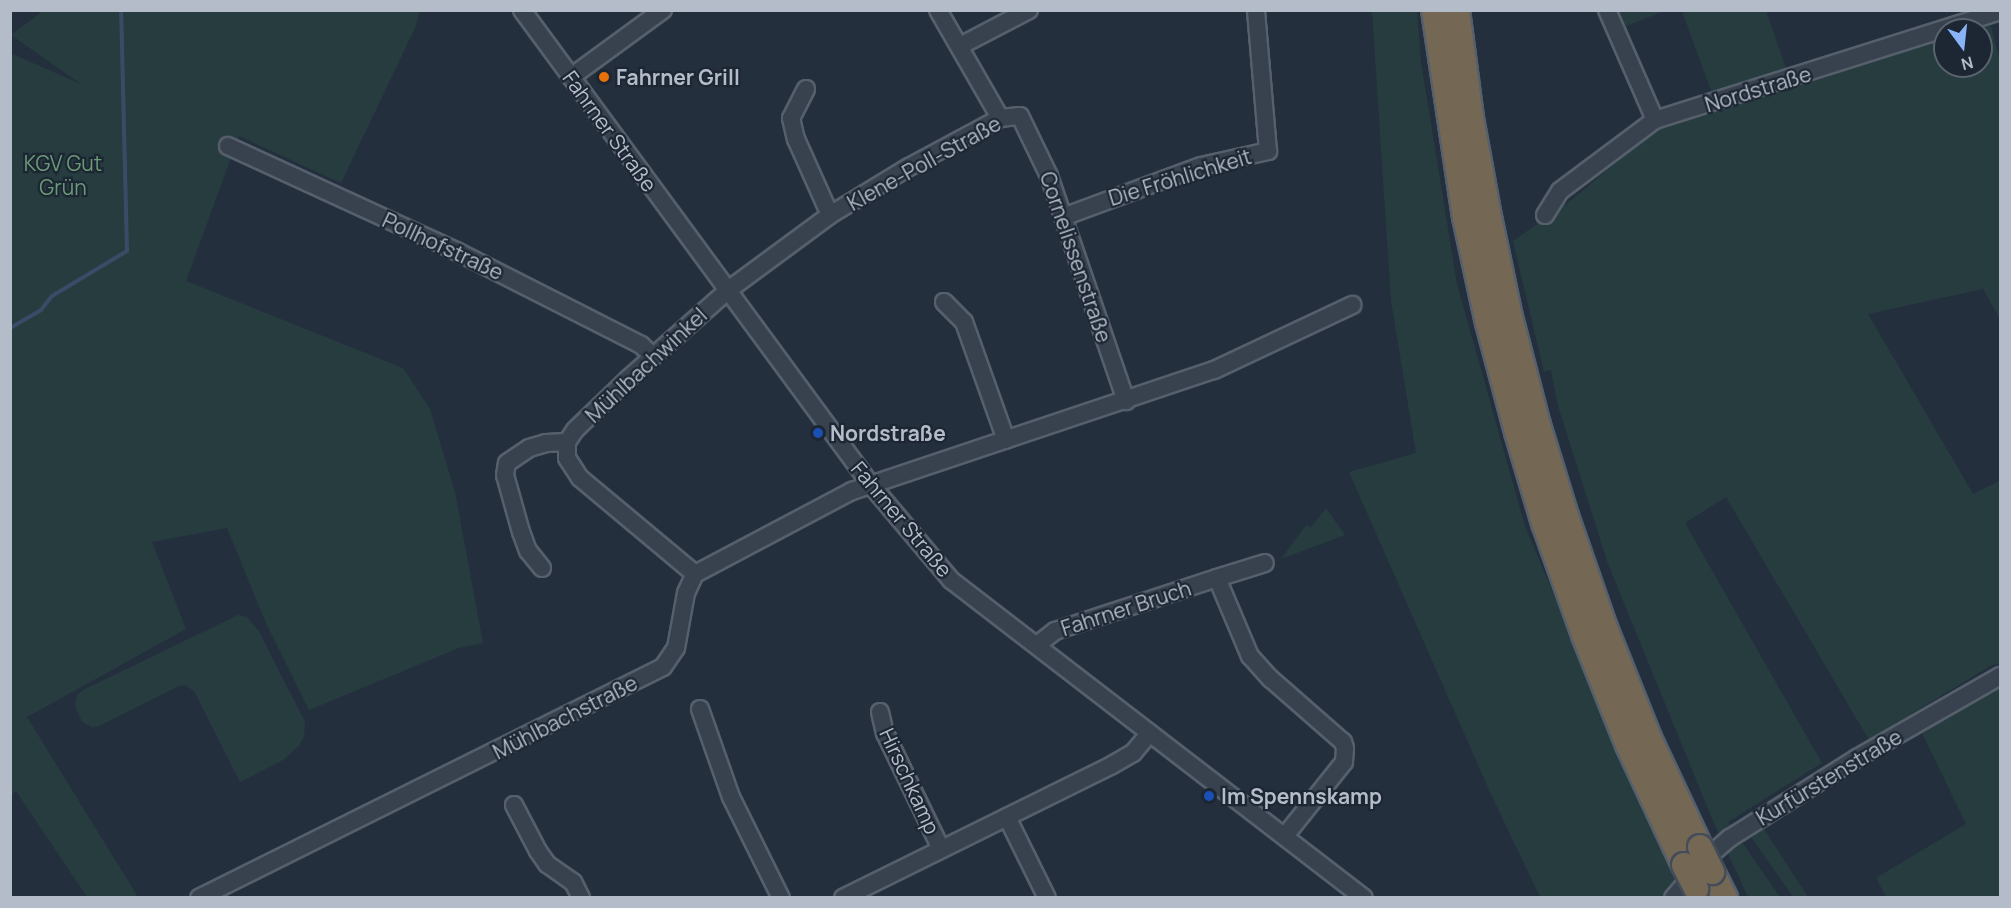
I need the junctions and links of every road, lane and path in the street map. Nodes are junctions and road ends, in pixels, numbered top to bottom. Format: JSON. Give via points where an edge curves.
{"nodes":[{"id":1,"x":522,"y":10,"type":"edge"},
{"id":2,"x":663,"y":10,"type":"edge"},
{"id":3,"x":938,"y":10,"type":"edge"},
{"id":4,"x":1029,"y":10,"type":"edge"},
{"id":5,"x":1256,"y":10,"type":"edge"},
{"id":6,"x":1434,"y":10,"type":"edge"},
{"id":7,"x":1457,"y":10,"type":"edge"},
{"id":8,"x":1607,"y":10,"type":"edge"},
{"id":9,"x":2001,"y":11,"type":"edge"},
{"id":10,"x":960,"y":46,"type":"junction"},
{"id":11,"x":571,"y":77,"type":"junction"},
{"id":12,"x":806,"y":89,"type":"dead end"},
{"id":13,"x":1020,"y":116,"type":"joint"},
{"id":14,"x":1000,"y":118,"type":"junction"},
{"id":15,"x":1655,"y":120,"type":"junction"},
{"id":16,"x":228,"y":146,"type":"dead end"},
{"id":17,"x":1545,"y":214,"type":"dead end"},
{"id":18,"x":830,"y":215,"type":"junction"},
{"id":19,"x":1063,"y":217,"type":"junction"},
{"id":20,"x":727,"y":291,"type":"junction"},
{"id":21,"x":944,"y":302,"type":"dead end"},
{"id":22,"x":1352,"y":305,"type":"dead end"},
{"id":23,"x":653,"y":356,"type":"junction"},
{"id":24,"x":1126,"y":401,"type":"junction"},
{"id":25,"x":1006,"y":441,"type":"junction"},
{"id":26,"x":567,"y":442,"type":"junction"},
{"id":27,"x":870,"y":485,"type":"junction"},
{"id":28,"x":1265,"y":563,"type":"dead end"},
{"id":29,"x":542,"y":568,"type":"dead end"},
{"id":30,"x":695,"y":574,"type":"junction"},
{"id":31,"x":1217,"y":578,"type":"junction"},
{"id":32,"x":1037,"y":645,"type":"junction"},
{"id":33,"x":2001,"y":676,"type":"edge"},
{"id":34,"x":700,"y":709,"type":"dead end"},
{"id":35,"x":880,"y":712,"type":"dead end"},
{"id":36,"x":1150,"y":733,"type":"junction"},
{"id":37,"x":514,"y":805,"type":"dead end"},
{"id":38,"x":1007,"y":817,"type":"junction"},
{"id":39,"x":1285,"y":836,"type":"junction"},
{"id":40,"x":941,"y":849,"type":"junction"},
{"id":41,"x":1698,"y":893,"type":"edge"},
{"id":42,"x":199,"y":897,"type":"edge"},
{"id":43,"x":581,"y":897,"type":"edge"},
{"id":44,"x":781,"y":897,"type":"edge"},
{"id":45,"x":843,"y":897,"type":"edge"},
{"id":46,"x":1047,"y":897,"type":"edge"},
{"id":47,"x":1364,"y":897,"type":"edge"},
{"id":48,"x":1673,"y":897,"type":"edge"},
{"id":49,"x":1725,"y":897,"type":"edge"}],
"edges":[{"from":1,"to":11,"type":"street","name":"Fahrner Straße"},
{"from":2,"to":11,"type":"street"},
{"from":3,"to":10,"type":"street"},
{"from":4,"to":10,"type":"street"},
{"from":5,"to":19,"type":"street","name":"Die Fröhlichkeit","via":[[1268,150],[1201,166]]},
{"from":6,"to":41,"type":"highway","bridge":true,"via":[[1465,217],[1516,432],[1584,635],[1628,745]]},
{"from":7,"to":49,"type":"highway","bridge":true,"via":[[1488,212],[1538,425],[1605,628],[1649,738]]},
{"from":8,"to":15,"type":"street"},
{"from":9,"to":15,"type":"street","name":"Nordstraße"},
{"from":10,"to":14,"type":"street"},
{"from":11,"to":20,"type":"street","name":"Fahrner Straße"},
{"from":12,"to":18,"type":"street","name":"Klene-Poll-Straße","via":[[790,118]]},
{"from":13,"to":14,"type":"street","name":"Klene-Poll-Straße"},
{"from":13,"to":19,"type":"street","name":"Cornelissenstraße","via":[[1049,176]]},
{"from":14,"to":18,"type":"street","name":"Klene-Poll-Straße"},
{"from":15,"to":17,"type":"street","name":"Nordstraße","via":[[1560,191]]},
{"from":16,"to":23,"type":"street","name":"Pollhofstraße","via":[[456,250],[641,345]]},
{"from":18,"to":20,"type":"street","name":"Klene-Poll-Straße"},
{"from":19,"to":24,"type":"street","name":"Cornelissenstraße"},
{"from":20,"to":23,"type":"street","name":"Mühlbachwinkel"},
{"from":20,"to":27,"type":"street","name":"Fahrner Straße"},
{"from":21,"to":25,"type":"street","via":[[964,322]]},
{"from":22,"to":24,"type":"street","via":[[1214,370]]},
{"from":23,"to":26,"type":"street","name":"Mühlbachwinkel"},
{"from":24,"to":25,"type":"street"},
{"from":25,"to":27,"type":"street"},
{"from":26,"to":29,"type":"street","via":[[529,448],[507,463],[505,475],[521,532],[528,550]]},
{"from":26,"to":30,"type":"street","via":[[567,458],[580,478]]},
{"from":27,"to":30,"type":"street"},
{"from":27,"to":32,"type":"street","name":"Fahrner Straße","via":[[951,580]]},
{"from":28,"to":31,"type":"street","name":"Fahrner Bruch"},
{"from":30,"to":42,"type":"street","name":"Mühlbachstraße","via":[[686,593],[676,648],[663,667]]},
{"from":31,"to":32,"type":"street","name":"Fahrner Bruch","via":[[1055,631]]},
{"from":31,"to":39,"type":"street","name":"Fahrner Bruch","via":[[1250,656],[1346,748],[1344,762]]},
{"from":32,"to":36,"type":"street","name":"Fahrner Straße"},
{"from":33,"to":48,"type":"street","name":"Kurfürstenstraße","via":[[1857,758],[1730,838]]},
{"from":34,"to":44,"type":"street","via":[[731,797]]},
{"from":35,"to":40,"type":"street","name":"Hirschkamp","via":[[885,733]]},
{"from":36,"to":38,"type":"street","via":[[1133,753]]},
{"from":36,"to":39,"type":"street","name":"Fahrner Straße"},
{"from":37,"to":43,"type":"street","via":[[538,851],[548,864],[573,882]]},
{"from":38,"to":40,"type":"street"},
{"from":38,"to":46,"type":"street"},
{"from":39,"to":47,"type":"street","name":"Fahrner Straße"},
{"from":40,"to":45,"type":"street"}]}
